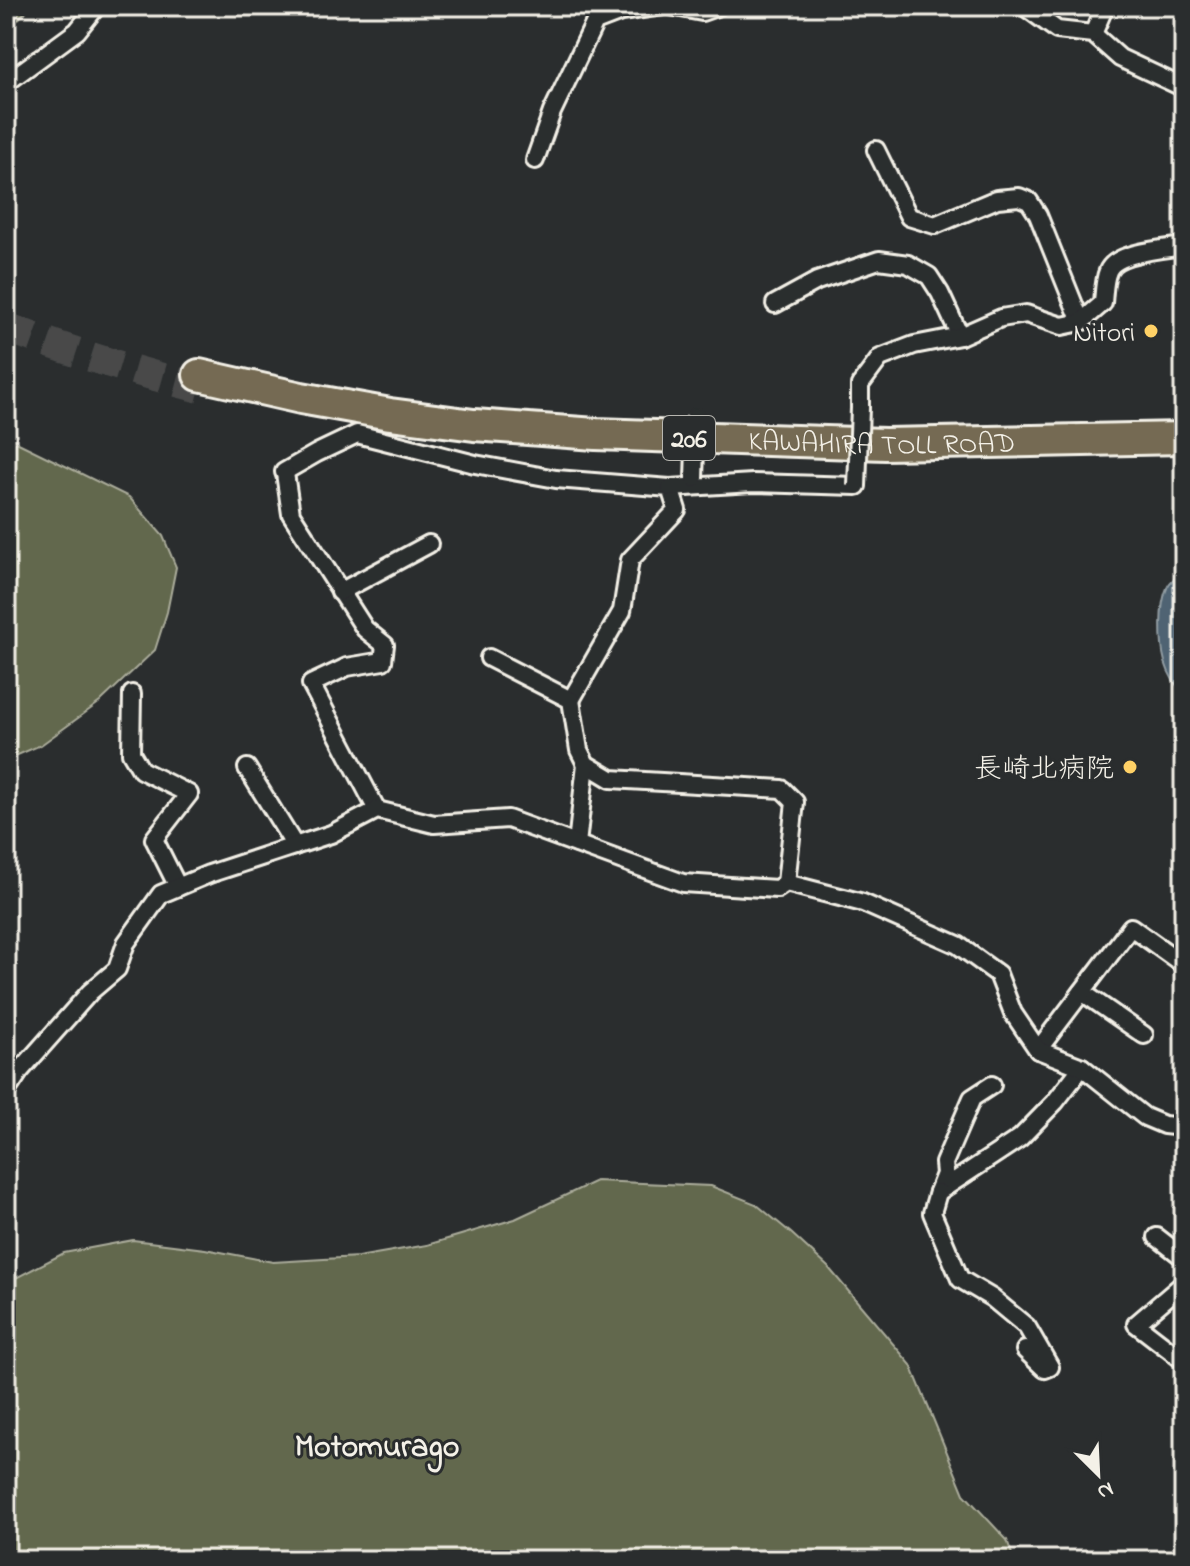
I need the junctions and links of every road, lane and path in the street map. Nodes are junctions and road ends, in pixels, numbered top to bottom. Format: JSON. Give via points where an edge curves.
{"nodes":[{"id":1,"x":97,"y":6,"type":"edge"},
{"id":2,"x":663,"y":6,"type":"edge"},
{"id":3,"x":670,"y":6,"type":"edge"},
{"id":4,"x":719,"y":6,"type":"edge"},
{"id":5,"x":1026,"y":6,"type":"edge"},
{"id":6,"x":1105,"y":6,"type":"edge"},
{"id":7,"x":1093,"y":34,"type":"junction"},
{"id":8,"x":6,"y":83,"type":"edge"},
{"id":9,"x":1184,"y":88,"type":"edge"},
{"id":10,"x":876,"y":150,"type":"dead end"},
{"id":11,"x":535,"y":160,"type":"dead end"},
{"id":12,"x":1184,"y":246,"type":"edge"},
{"id":13,"x":775,"y":304,"type":"dead end"},
{"id":14,"x":1081,"y":322,"type":"junction"},
{"id":15,"x":960,"y":336,"type":"junction"},
{"id":16,"x":696,"y":416,"type":"dead end"},
{"id":17,"x":1184,"y":438,"type":"edge"},
{"id":18,"x":1184,"y":449,"type":"edge"},
{"id":19,"x":694,"y":479,"type":"dead end"},
{"id":20,"x":670,"y":488,"type":"junction"},
{"id":21,"x":429,"y":544,"type":"dead end"},
{"id":22,"x":340,"y":592,"type":"junction"},
{"id":23,"x":489,"y":658,"type":"dead end"},
{"id":24,"x":132,"y":694,"type":"dead end"},
{"id":25,"x":571,"y":700,"type":"junction"},
{"id":26,"x":586,"y":764,"type":"junction"},
{"id":27,"x":247,"y":768,"type":"dead end"},
{"id":28,"x":377,"y":810,"type":"junction"},
{"id":29,"x":577,"y":844,"type":"junction"},
{"id":30,"x":295,"y":846,"type":"junction"},
{"id":31,"x":786,"y":883,"type":"junction"},
{"id":32,"x":178,"y":887,"type":"junction"},
{"id":33,"x":1184,"y":965,"type":"edge"},
{"id":34,"x":1082,"y":992,"type":"junction"},
{"id":35,"x":1144,"y":1035,"type":"dead end"},
{"id":36,"x":1038,"y":1050,"type":"junction"},
{"id":37,"x":1082,"y":1067,"type":"junction"},
{"id":38,"x":992,"y":1085,"type":"dead end"},
{"id":39,"x":6,"y":1092,"type":"edge"},
{"id":40,"x":1184,"y":1127,"type":"edge"},
{"id":41,"x":938,"y":1192,"type":"junction"},
{"id":42,"x":1157,"y":1237,"type":"dead end"},
{"id":43,"x":1184,"y":1258,"type":"edge"},
{"id":44,"x":1184,"y":1283,"type":"edge"},
{"id":45,"x":1025,"y":1350,"type":"dead end"},
{"id":46,"x":1184,"y":1361,"type":"edge"}],
"edges":[{"from":1,"to":8,"type":"street","via":[[77,31]]},
{"from":2,"to":11,"type":"street","via":[[595,22]]},
{"from":3,"to":4,"type":"street","via":[[702,12]]},
{"from":5,"to":7,"type":"street","via":[[1057,30]]},
{"from":6,"to":7,"type":"street"},
{"from":7,"to":9,"type":"street","via":[[1120,58]]},
{"from":10,"to":14,"type":"street","via":[[909,217],[935,225],[997,199],[1029,201]]},
{"from":12,"to":14,"type":"street","via":[[1113,262],[1103,303]]},
{"from":13,"to":15,"type":"street","via":[[817,281],[879,260],[908,264],[929,276]]},
{"from":14,"to":15,"type":"street","via":[[1062,326],[1026,314],[1001,318]]},
{"from":15,"to":20,"type":"street","bridge":true,"via":[[880,358],[860,385],[857,486],[753,483]]},
{"from":16,"to":19,"type":"street","bridge":true},
{"from":17,"to":18,"type":"highway","name":"KAWAHIRA TOLL ROAD","number":"206","via":[[885,444],[596,434],[390,414],[200,381],[305,410],[411,429],[602,448],[896,454]]},
{"from":20,"to":22,"type":"street","via":[[556,479],[357,434],[284,473],[291,514]]},
{"from":20,"to":25,"type":"street","via":[[677,510],[630,560],[622,611]]},
{"from":21,"to":22,"type":"street"},
{"from":22,"to":28,"type":"street","via":[[365,629],[385,645],[383,661],[347,667],[311,684]]},
{"from":23,"to":25,"type":"street"},
{"from":24,"to":32,"type":"street","via":[[131,753],[141,770],[189,794],[154,839]]},
{"from":25,"to":26,"type":"street"},
{"from":26,"to":29,"type":"street"},
{"from":26,"to":31,"type":"street","via":[[611,779],[782,789],[795,802]]},
{"from":27,"to":30,"type":"street"},
{"from":28,"to":29,"type":"street","via":[[434,824],[508,819]]},
{"from":28,"to":30,"type":"street"},
{"from":29,"to":31,"type":"street","via":[[683,883],[777,889]]},
{"from":30,"to":32,"type":"street"},
{"from":31,"to":36,"type":"street","via":[[863,903],[958,945],[998,974],[1013,1013]]},
{"from":32,"to":39,"type":"street","via":[[161,894],[126,943],[117,969],[90,992]]},
{"from":33,"to":34,"type":"street","via":[[1131,927]]},
{"from":34,"to":35,"type":"street"},
{"from":34,"to":36,"type":"street"},
{"from":36,"to":37,"type":"street"},
{"from":37,"to":40,"type":"street","via":[[1145,1117]]},
{"from":37,"to":41,"type":"street","via":[[1020,1138]]},
{"from":38,"to":41,"type":"street","via":[[972,1098],[944,1163]]},
{"from":41,"to":45,"type":"street","via":[[932,1213],[960,1279],[1027,1327],[1050,1367],[1045,1369]]},
{"from":42,"to":43,"type":"street"},
{"from":44,"to":46,"type":"street","via":[[1136,1324]]}]}
